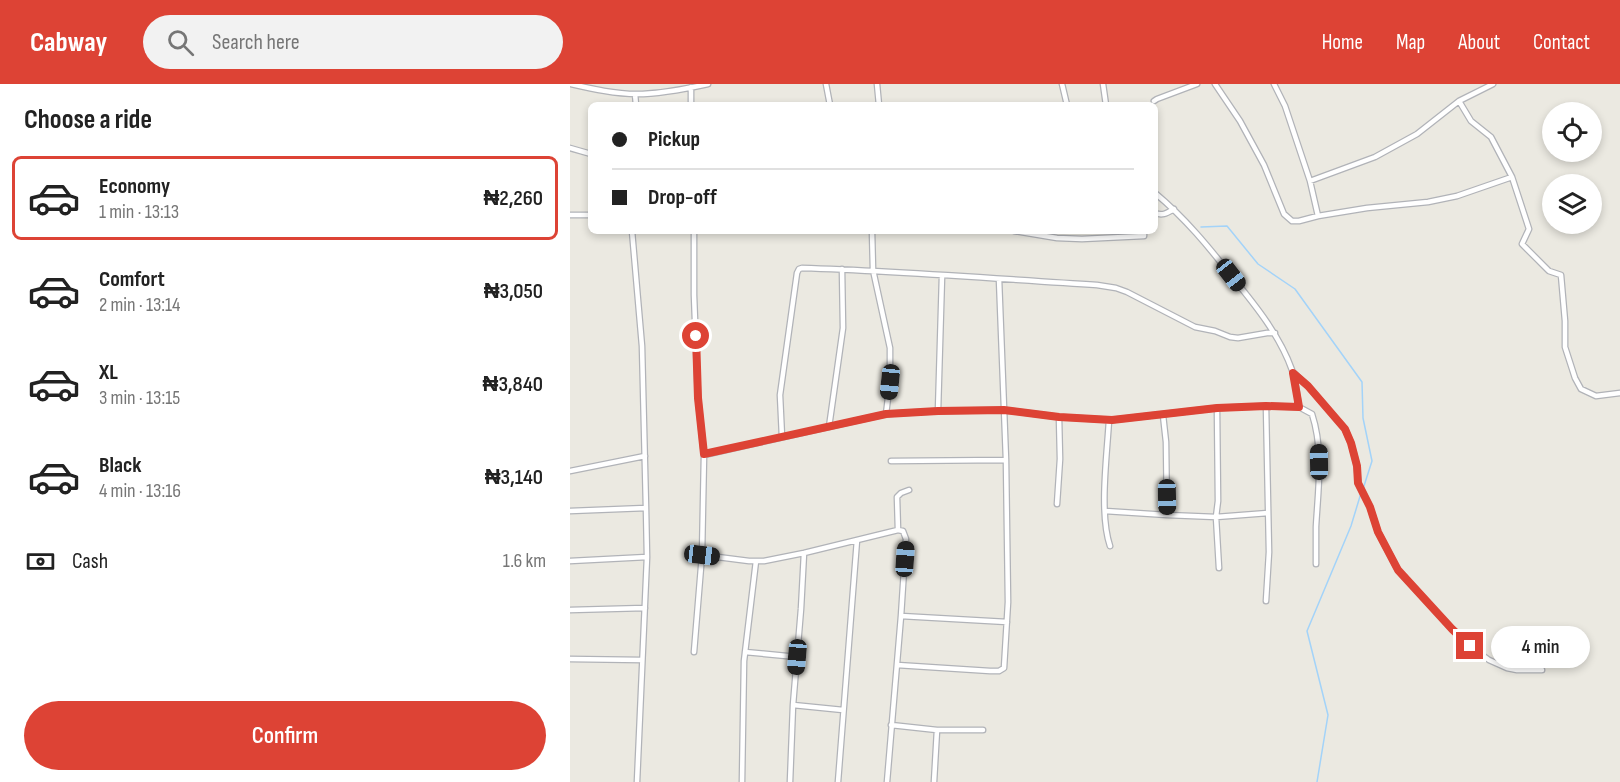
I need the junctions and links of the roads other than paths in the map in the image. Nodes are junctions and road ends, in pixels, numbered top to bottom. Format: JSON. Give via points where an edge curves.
{"nodes":[{"id":1,"x":572,"y":84,"type":"edge"},
{"id":2,"x":708,"y":84,"type":"edge"},
{"id":3,"x":826,"y":84,"type":"edge"},
{"id":4,"x":877,"y":84,"type":"edge"},
{"id":5,"x":1062,"y":84,"type":"edge"},
{"id":6,"x":1103,"y":84,"type":"edge"},
{"id":7,"x":1197,"y":84,"type":"edge"},
{"id":8,"x":1215,"y":84,"type":"edge"},
{"id":9,"x":1274,"y":84,"type":"edge"},
{"id":10,"x":1493,"y":84,"type":"edge"},
{"id":11,"x":673,"y":87,"type":"edge"},
{"id":12,"x":691,"y":87,"type":"junction"},
{"id":13,"x":635,"y":94,"type":"junction"},
{"id":14,"x":1154,"y":101,"type":"dead end"},
{"id":15,"x":1459,"y":101,"type":"junction"},
{"id":16,"x":636,"y":102,"type":"edge"},
{"id":17,"x":691,"y":102,"type":"edge"},
{"id":18,"x":829,"y":102,"type":"edge"},
{"id":19,"x":879,"y":102,"type":"edge"},
{"id":20,"x":1066,"y":102,"type":"edge"},
{"id":21,"x":1106,"y":102,"type":"edge"},
{"id":22,"x":570,"y":148,"type":"edge"},
{"id":23,"x":588,"y":153,"type":"edge"},
{"id":24,"x":1512,"y":177,"type":"junction"},
{"id":25,"x":1310,"y":180,"type":"junction"},
{"id":26,"x":1158,"y":195,"type":"edge"},
{"id":27,"x":1174,"y":208,"type":"junction"},
{"id":28,"x":1158,"y":214,"type":"edge"},
{"id":29,"x":570,"y":215,"type":"edge"},
{"id":30,"x":588,"y":215,"type":"edge"},
{"id":31,"x":1318,"y":216,"type":"junction"},
{"id":32,"x":632,"y":234,"type":"edge"},
{"id":33,"x":694,"y":234,"type":"edge"},
{"id":34,"x":872,"y":234,"type":"edge"},
{"id":35,"x":1032,"y":234,"type":"edge"},
{"id":36,"x":1144,"y":234,"type":"edge"},
{"id":37,"x":842,"y":269,"type":"junction"},
{"id":38,"x":873,"y":270,"type":"junction"},
{"id":39,"x":942,"y":276,"type":"junction"},
{"id":40,"x":999,"y":279,"type":"junction"},
{"id":41,"x":1275,"y":333,"type":"junction"},
{"id":42,"x":1293,"y":373,"type":"junction"},
{"id":43,"x":1620,"y":393,"type":"edge"},
{"id":44,"x":1266,"y":406,"type":"junction"},
{"id":45,"x":1299,"y":407,"type":"junction"},
{"id":46,"x":1217,"y":408,"type":"junction"},
{"id":47,"x":1004,"y":410,"type":"junction"},
{"id":48,"x":938,"y":411,"type":"junction"},
{"id":49,"x":886,"y":414,"type":"junction"},
{"id":50,"x":1163,"y":415,"type":"junction"},
{"id":51,"x":1059,"y":417,"type":"junction"},
{"id":52,"x":1109,"y":420,"type":"junction"},
{"id":53,"x":829,"y":427,"type":"junction"},
{"id":54,"x":782,"y":437,"type":"junction"},
{"id":55,"x":704,"y":454,"type":"junction"},
{"id":56,"x":645,"y":456,"type":"junction"},
{"id":57,"x":1006,"y":460,"type":"junction"},
{"id":58,"x":891,"y":461,"type":"dead end"},
{"id":59,"x":570,"y":471,"type":"edge"},
{"id":60,"x":909,"y":490,"type":"dead end"},
{"id":61,"x":1057,"y":504,"type":"dead end"},
{"id":62,"x":646,"y":508,"type":"junction"},
{"id":63,"x":1105,"y":511,"type":"junction"},
{"id":64,"x":570,"y":512,"type":"edge"},
{"id":65,"x":1268,"y":513,"type":"junction"},
{"id":66,"x":1167,"y":515,"type":"junction"},
{"id":67,"x":1216,"y":517,"type":"junction"},
{"id":68,"x":898,"y":531,"type":"junction"},
{"id":69,"x":857,"y":540,"type":"junction"},
{"id":70,"x":1110,"y":546,"type":"dead end"},
{"id":71,"x":804,"y":553,"type":"junction"},
{"id":72,"x":702,"y":555,"type":"junction"},
{"id":73,"x":647,"y":557,"type":"junction"},
{"id":74,"x":570,"y":561,"type":"edge"},
{"id":75,"x":756,"y":561,"type":"junction"},
{"id":76,"x":1316,"y":564,"type":"dead end"},
{"id":77,"x":1219,"y":568,"type":"dead end"},
{"id":78,"x":1266,"y":601,"type":"dead end"},
{"id":79,"x":645,"y":608,"type":"junction"},
{"id":80,"x":570,"y":610,"type":"edge"},
{"id":81,"x":901,"y":616,"type":"junction"},
{"id":82,"x":1007,"y":622,"type":"junction"},
{"id":83,"x":694,"y":652,"type":"dead end"},
{"id":84,"x":745,"y":652,"type":"junction"},
{"id":85,"x":797,"y":657,"type":"junction"},
{"id":86,"x":570,"y":659,"type":"edge"},
{"id":87,"x":642,"y":660,"type":"junction"},
{"id":88,"x":897,"y":665,"type":"junction"},
{"id":89,"x":1542,"y":670,"type":"dead end"},
{"id":90,"x":793,"y":705,"type":"junction"},
{"id":91,"x":843,"y":710,"type":"junction"},
{"id":92,"x":891,"y":725,"type":"junction"},
{"id":93,"x":937,"y":730,"type":"junction"},
{"id":94,"x":983,"y":730,"type":"dead end"},
{"id":95,"x":637,"y":782,"type":"edge"},
{"id":96,"x":742,"y":782,"type":"edge"},
{"id":97,"x":790,"y":782,"type":"edge"},
{"id":98,"x":838,"y":782,"type":"edge"},
{"id":99,"x":887,"y":782,"type":"edge"},
{"id":100,"x":934,"y":782,"type":"edge"}],
"edges":[{"from":1,"to":13,"type":"street"},
{"from":2,"to":12,"type":"street"},
{"from":3,"to":18,"type":"street"},
{"from":4,"to":19,"type":"street"},
{"from":5,"to":20,"type":"street"},
{"from":6,"to":21,"type":"street"},
{"from":7,"to":14,"type":"street"},
{"from":8,"to":31,"type":"street","via":[[1264,165],[1284,214],[1292,221]]},
{"from":9,"to":25,"type":"street"},
{"from":10,"to":15,"type":"street"},
{"from":11,"to":12,"type":"street"},
{"from":11,"to":13,"type":"street","via":[[659,93]]},
{"from":12,"to":17,"type":"street"},
{"from":13,"to":16,"type":"street"},
{"from":15,"to":24,"type":"street","via":[[1471,121],[1491,137]]},
{"from":15,"to":25,"type":"street","via":[[1417,134],[1375,157]]},
{"from":22,"to":23,"type":"street"},
{"from":24,"to":31,"type":"street","via":[[1428,202]]},
{"from":24,"to":43,"type":"street","via":[[1530,229],[1522,244],[1549,271],[1561,274],[1565,347],[1575,378],[1581,389],[1596,396]]},
{"from":25,"to":31,"type":"street"},
{"from":26,"to":27,"type":"street"},
{"from":27,"to":28,"type":"street"},
{"from":27,"to":41,"type":"street"},
{"from":29,"to":30,"type":"street"},
{"from":32,"to":56,"type":"street","via":[[642,346]]},
{"from":33,"to":55,"type":"street"},
{"from":34,"to":38,"type":"street"},
{"from":35,"to":36,"type":"street","via":[[1082,239]]},
{"from":37,"to":38,"type":"street"},
{"from":37,"to":53,"type":"street","via":[[843,328]]},
{"from":37,"to":54,"type":"street","via":[[802,268],[797,273],[780,395]]},
{"from":38,"to":39,"type":"street"},
{"from":38,"to":49,"type":"street","via":[[890,348]]},
{"from":39,"to":40,"type":"street"},
{"from":39,"to":48,"type":"street"},
{"from":40,"to":41,"type":"street","via":[[1116,288],[1195,327],[1230,337]]},
{"from":40,"to":47,"type":"street"},
{"from":41,"to":42,"type":"street"},
{"from":42,"to":45,"type":"street"},
{"from":42,"to":89,"type":"street","via":[[1345,429],[1357,466],[1358,483],[1398,570],[1452,629],[1489,660],[1517,670]]},
{"from":44,"to":45,"type":"street"},
{"from":44,"to":46,"type":"street"},
{"from":44,"to":65,"type":"street"},
{"from":45,"to":76,"type":"street","via":[[1312,414],[1319,449]]},
{"from":46,"to":50,"type":"street"},
{"from":46,"to":67,"type":"street"},
{"from":47,"to":48,"type":"street"},
{"from":47,"to":51,"type":"street"},
{"from":47,"to":57,"type":"street"},
{"from":48,"to":49,"type":"street"},
{"from":49,"to":53,"type":"street"},
{"from":50,"to":52,"type":"street"},
{"from":50,"to":66,"type":"street"},
{"from":51,"to":52,"type":"street"},
{"from":51,"to":61,"type":"street"},
{"from":52,"to":63,"type":"street"},
{"from":53,"to":54,"type":"street"},
{"from":54,"to":55,"type":"street"},
{"from":55,"to":72,"type":"street"},
{"from":56,"to":59,"type":"street"},
{"from":56,"to":62,"type":"street"},
{"from":57,"to":58,"type":"street"},
{"from":57,"to":82,"type":"street"},
{"from":60,"to":68,"type":"street","via":[[897,497]]},
{"from":62,"to":64,"type":"street"},
{"from":62,"to":73,"type":"street"},
{"from":63,"to":66,"type":"street"},
{"from":63,"to":70,"type":"street"},
{"from":65,"to":67,"type":"street"},
{"from":65,"to":78,"type":"street"},
{"from":66,"to":67,"type":"street"},
{"from":67,"to":77,"type":"street"},
{"from":68,"to":69,"type":"street"},
{"from":68,"to":81,"type":"street","via":[[903,531],[906,539]]},
{"from":69,"to":71,"type":"street"},
{"from":69,"to":91,"type":"street"},
{"from":71,"to":75,"type":"street"},
{"from":71,"to":85,"type":"street"},
{"from":72,"to":75,"type":"street"},
{"from":72,"to":83,"type":"street"},
{"from":73,"to":74,"type":"street"},
{"from":73,"to":79,"type":"street"},
{"from":75,"to":84,"type":"street"},
{"from":79,"to":80,"type":"street"},
{"from":79,"to":87,"type":"street"},
{"from":81,"to":82,"type":"street"},
{"from":81,"to":88,"type":"street"},
{"from":82,"to":88,"type":"street","via":[[1002,670]]},
{"from":84,"to":85,"type":"street"},
{"from":84,"to":96,"type":"street"},
{"from":85,"to":90,"type":"street"},
{"from":86,"to":87,"type":"street"},
{"from":87,"to":95,"type":"street"},
{"from":88,"to":92,"type":"street"},
{"from":90,"to":91,"type":"street"},
{"from":90,"to":97,"type":"street"},
{"from":91,"to":98,"type":"street"},
{"from":92,"to":93,"type":"street"},
{"from":92,"to":99,"type":"street"},
{"from":93,"to":94,"type":"street"},
{"from":93,"to":100,"type":"street"}]}
